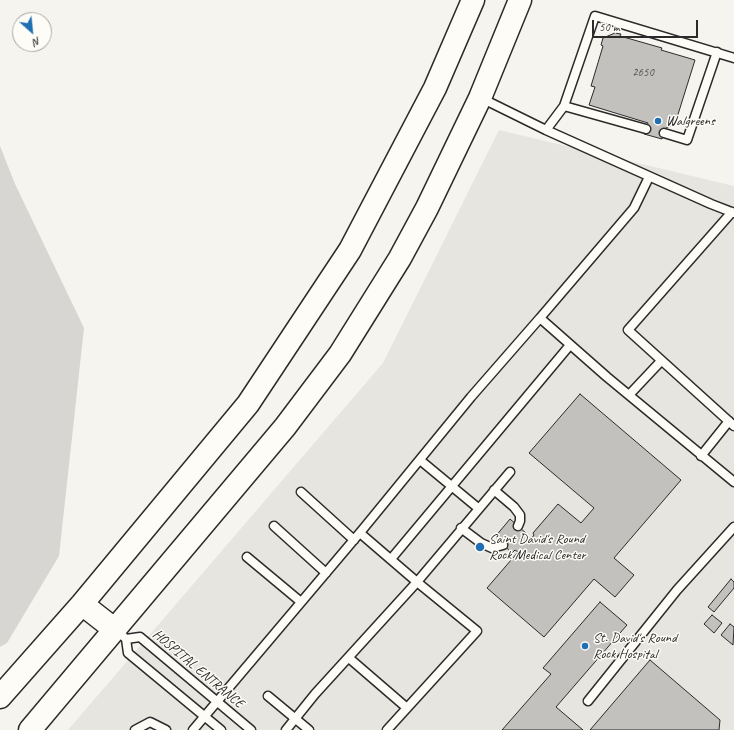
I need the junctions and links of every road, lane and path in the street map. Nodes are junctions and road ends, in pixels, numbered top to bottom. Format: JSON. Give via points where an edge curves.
{"nodes":[{"id":1,"x":473,"y":0,"type":"edge"},
{"id":2,"x":520,"y":0,"type":"edge"},
{"id":3,"x":717,"y":52,"type":"junction"},
{"id":4,"x":734,"y":58,"type":"edge"},
{"id":5,"x":480,"y":98,"type":"junction"},
{"id":6,"x":564,"y":106,"type":"junction"},
{"id":7,"x":646,"y":129,"type":"dead end"},
{"id":8,"x":546,"y":130,"type":"junction"},
{"id":9,"x":664,"y":133,"type":"dead end"},
{"id":10,"x":649,"y":177,"type":"junction"},
{"id":11,"x":733,"y":212,"type":"edge"},
{"id":12,"x":540,"y":318,"type":"junction"},
{"id":13,"x":570,"y":345,"type":"junction"},
{"id":14,"x":661,"y":361,"type":"junction"},
{"id":15,"x":629,"y":395,"type":"junction"},
{"id":16,"x":732,"y":423,"type":"edge"},
{"id":17,"x":701,"y":456,"type":"junction"},
{"id":18,"x":420,"y":460,"type":"junction"},
{"id":19,"x":510,"y":472,"type":"dead end"},
{"id":20,"x":734,"y":482,"type":"edge"},
{"id":21,"x":451,"y":486,"type":"junction"},
{"id":22,"x":494,"y":490,"type":"junction"},
{"id":23,"x":301,"y":492,"type":"dead end"},
{"id":24,"x":478,"y":508,"type":"junction"},
{"id":25,"x":274,"y":526,"type":"dead end"},
{"id":26,"x":518,"y":526,"type":"dead end"},
{"id":27,"x":734,"y":527,"type":"edge"},
{"id":28,"x":461,"y":528,"type":"junction"},
{"id":29,"x":357,"y":536,"type":"junction"},
{"id":30,"x":503,"y":544,"type":"dead end"},
{"id":31,"x":247,"y":557,"type":"dead end"},
{"id":32,"x":391,"y":559,"type":"junction"},
{"id":33,"x":326,"y":573,"type":"junction"},
{"id":34,"x":417,"y":582,"type":"junction"},
{"id":35,"x":301,"y":602,"type":"junction"},
{"id":36,"x":82,"y":604,"type":"junction"},
{"id":37,"x":120,"y":634,"type":"junction"},
{"id":38,"x":349,"y":658,"type":"junction"},
{"id":39,"x":268,"y":696,"type":"dead end"},
{"id":40,"x":0,"y":697,"type":"edge"},
{"id":41,"x":588,"y":701,"type":"dead end"},
{"id":42,"x":217,"y":702,"type":"junction"},
{"id":43,"x":407,"y":708,"type":"junction"},
{"id":44,"x":205,"y":716,"type":"junction"},
{"id":45,"x":296,"y":719,"type":"junction"},
{"id":46,"x":30,"y":730,"type":"edge"},
{"id":47,"x":135,"y":730,"type":"edge"},
{"id":48,"x":166,"y":730,"type":"edge"},
{"id":49,"x":193,"y":730,"type":"edge"},
{"id":50,"x":221,"y":730,"type":"edge"},
{"id":51,"x":251,"y":730,"type":"edge"},
{"id":52,"x":286,"y":730,"type":"edge"},
{"id":53,"x":309,"y":730,"type":"edge"},
{"id":54,"x":386,"y":730,"type":"edge"}],
"edges":[{"from":1,"to":36,"type":"main road","via":[[435,88],[350,250],[248,404]]},
{"from":2,"to":5,"type":"main road"},
{"from":3,"to":4,"type":"lane"},
{"from":3,"to":6,"type":"lane","via":[[595,16]]},
{"from":3,"to":9,"type":"lane","via":[[687,140]]},
{"from":5,"to":8,"type":"lane"},
{"from":5,"to":37,"type":"main road","via":[[400,258],[340,354]]},
{"from":6,"to":7,"type":"lane"},
{"from":6,"to":8,"type":"lane"},
{"from":8,"to":10,"type":"lane"},
{"from":10,"to":11,"type":"lane"},
{"from":10,"to":12,"type":"lane","via":[[634,208]]},
{"from":11,"to":14,"type":"lane","via":[[628,330]]},
{"from":12,"to":13,"type":"lane"},
{"from":12,"to":18,"type":"lane"},
{"from":13,"to":15,"type":"lane"},
{"from":13,"to":21,"type":"lane"},
{"from":14,"to":15,"type":"lane"},
{"from":14,"to":16,"type":"lane"},
{"from":15,"to":17,"type":"lane"},
{"from":16,"to":17,"type":"lane"},
{"from":17,"to":20,"type":"lane"},
{"from":18,"to":21,"type":"lane"},
{"from":18,"to":29,"type":"lane"},
{"from":19,"to":22,"type":"lane"},
{"from":21,"to":24,"type":"lane"},
{"from":21,"to":32,"type":"lane"},
{"from":22,"to":24,"type":"lane"},
{"from":22,"to":26,"type":"lane","via":[[520,514]]},
{"from":23,"to":29,"type":"lane"},
{"from":24,"to":28,"type":"lane"},
{"from":25,"to":33,"type":"lane"},
{"from":27,"to":41,"type":"lane","via":[[677,590]]},
{"from":28,"to":30,"type":"lane","via":[[492,548]]},
{"from":28,"to":34,"type":"lane"},
{"from":29,"to":32,"type":"lane"},
{"from":29,"to":33,"type":"lane"},
{"from":31,"to":35,"type":"lane"},
{"from":32,"to":34,"type":"lane"},
{"from":33,"to":35,"type":"lane"},
{"from":34,"to":38,"type":"lane"},
{"from":34,"to":43,"type":"lane","via":[[477,631]]},
{"from":35,"to":42,"type":"lane"},
{"from":36,"to":37,"type":"main road"},
{"from":36,"to":40,"type":"main road"},
{"from":37,"to":42,"type":"lane","name":"HOSPITAL ENTRANCE","via":[[140,637]]},
{"from":37,"to":44,"type":"lane","via":[[128,653]]},
{"from":37,"to":46,"type":"main road"},
{"from":38,"to":43,"type":"lane"},
{"from":38,"to":45,"type":"lane","via":[[315,694]]},
{"from":39,"to":45,"type":"lane"},
{"from":42,"to":44,"type":"lane"},
{"from":42,"to":51,"type":"lane","name":"HOSPITAL ENTRANCE"},
{"from":43,"to":54,"type":"lane"},
{"from":44,"to":49,"type":"lane"},
{"from":44,"to":50,"type":"lane"},
{"from":45,"to":52,"type":"lane"},
{"from":45,"to":53,"type":"lane"},
{"from":47,"to":48,"type":"lane","via":[[150,722]]}]}
